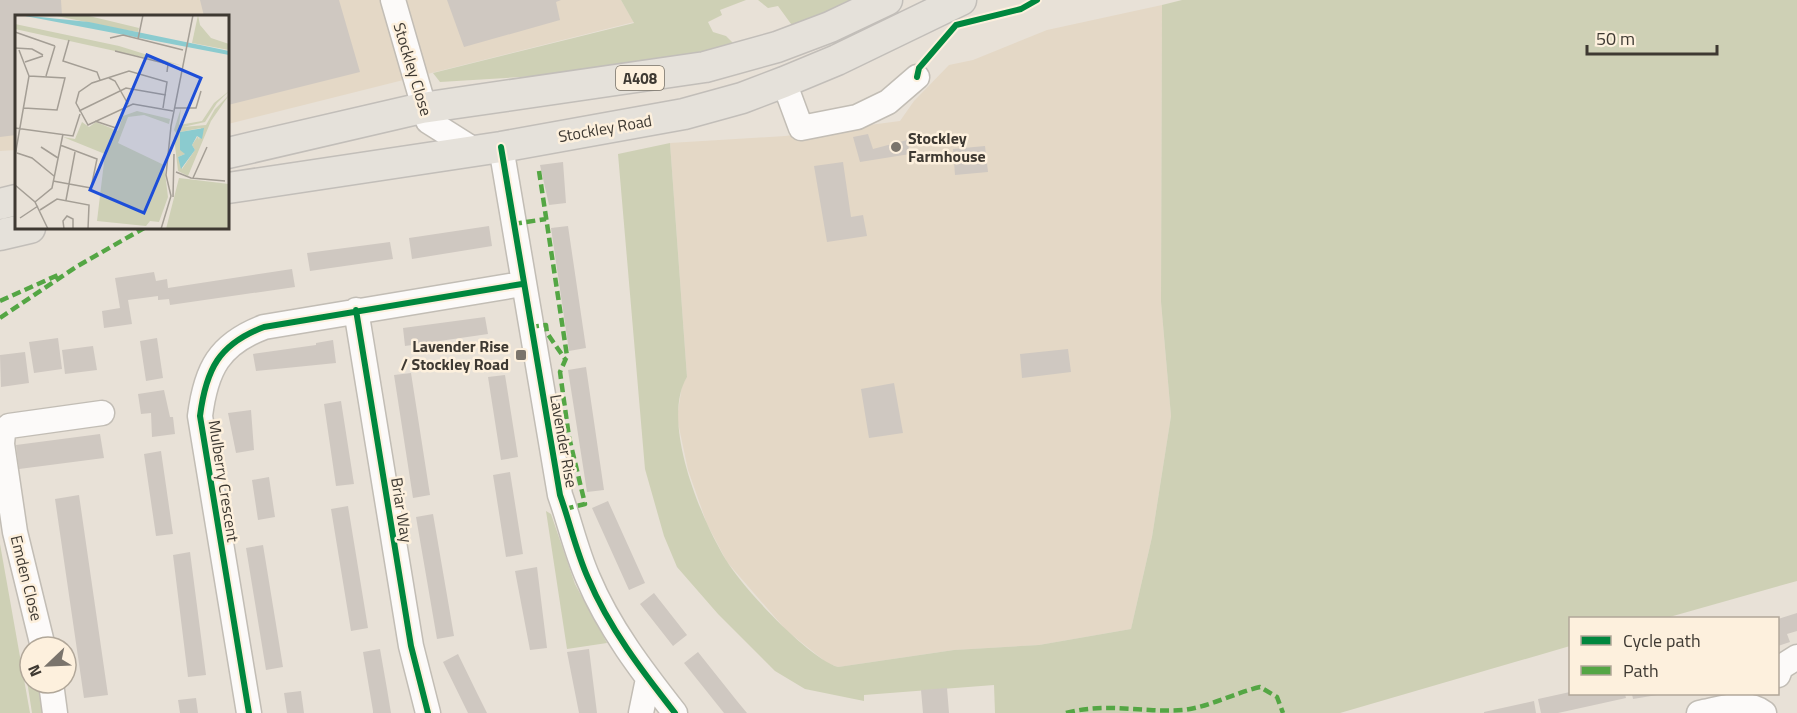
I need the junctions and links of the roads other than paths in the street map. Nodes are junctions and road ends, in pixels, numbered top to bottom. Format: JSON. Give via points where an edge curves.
{"nodes":[{"id":1,"x":393,"y":0,"type":"edge"},
{"id":2,"x":887,"y":0,"type":"edge"},
{"id":3,"x":961,"y":0,"type":"edge"},
{"id":4,"x":917,"y":77,"type":"dead end"},
{"id":5,"x":784,"y":82,"type":"junction"},
{"id":6,"x":422,"y":108,"type":"junction"},
{"id":7,"x":488,"y":148,"type":"junction"},
{"id":8,"x":230,"y":153,"type":"edge"},
{"id":9,"x":230,"y":188,"type":"edge"},
{"id":10,"x":15,"y":200,"type":"edge"},
{"id":11,"x":0,"y":204,"type":"edge"},
{"id":12,"x":21,"y":230,"type":"edge"},
{"id":13,"x":0,"y":235,"type":"edge"},
{"id":14,"x":522,"y":284,"type":"junction"},
{"id":15,"x":356,"y":309,"type":"junction"},
{"id":16,"x":102,"y":413,"type":"dead end"},
{"id":17,"x":40,"y":635,"type":"edge"},
{"id":18,"x":1797,"y":657,"type":"edge"},
{"id":19,"x":1779,"y":672,"type":"edge"},
{"id":20,"x":648,"y":679,"type":"junction"},
{"id":21,"x":52,"y":695,"type":"edge"},
{"id":22,"x":1769,"y":695,"type":"edge"},
{"id":23,"x":54,"y":713,"type":"edge"},
{"id":24,"x":249,"y":713,"type":"edge"},
{"id":25,"x":428,"y":713,"type":"edge"},
{"id":26,"x":641,"y":713,"type":"edge"},
{"id":27,"x":675,"y":713,"type":"edge"},
{"id":28,"x":1700,"y":713,"type":"edge"},
{"id":29,"x":1764,"y":713,"type":"edge"}],
"edges":[{"from":1,"to":6,"type":"street","name":"Stockley Close"},
{"from":2,"to":6,"type":"main road","number":"A408","via":[[777,47],[705,67]]},
{"from":3,"to":5,"type":"main road","name":"Stockley Road"},
{"from":4,"to":5,"type":"street","via":[[888,102],[857,117],[801,129]]},
{"from":5,"to":7,"type":"main road","name":"Stockley Road","via":[[684,114]]},
{"from":6,"to":7,"type":"street","name":"Stockley Close","via":[[432,126]]},
{"from":6,"to":8,"type":"main road","number":"A408"},
{"from":7,"to":9,"type":"main road","name":"Stockley Road"},
{"from":7,"to":14,"type":"street","name":"Lavender Rise"},
{"from":10,"to":11,"type":"main road"},
{"from":12,"to":13,"type":"main road"},
{"from":14,"to":15,"type":"street","name":"Mulberry Crescent"},
{"from":14,"to":20,"type":"street","name":"Lavender Rise","via":[[560,495],[577,551],[603,610]]},
{"from":15,"to":24,"type":"street","name":"Mulberry Crescent","via":[[245,334],[215,361],[202,395],[200,416]]},
{"from":15,"to":25,"type":"street","name":"Briar Way","via":[[411,646]]},
{"from":16,"to":17,"type":"street","name":"Emden Close","via":[[9,426],[3,433],[15,532]]},
{"from":18,"to":19,"type":"street"},
{"from":20,"to":26,"type":"street"},
{"from":20,"to":27,"type":"street","name":"Lavender Rise"},
{"from":21,"to":23,"type":"street"},
{"from":22,"to":29,"type":"street"},
{"from":28,"to":29,"type":"street","via":[[1740,705]]}]}
